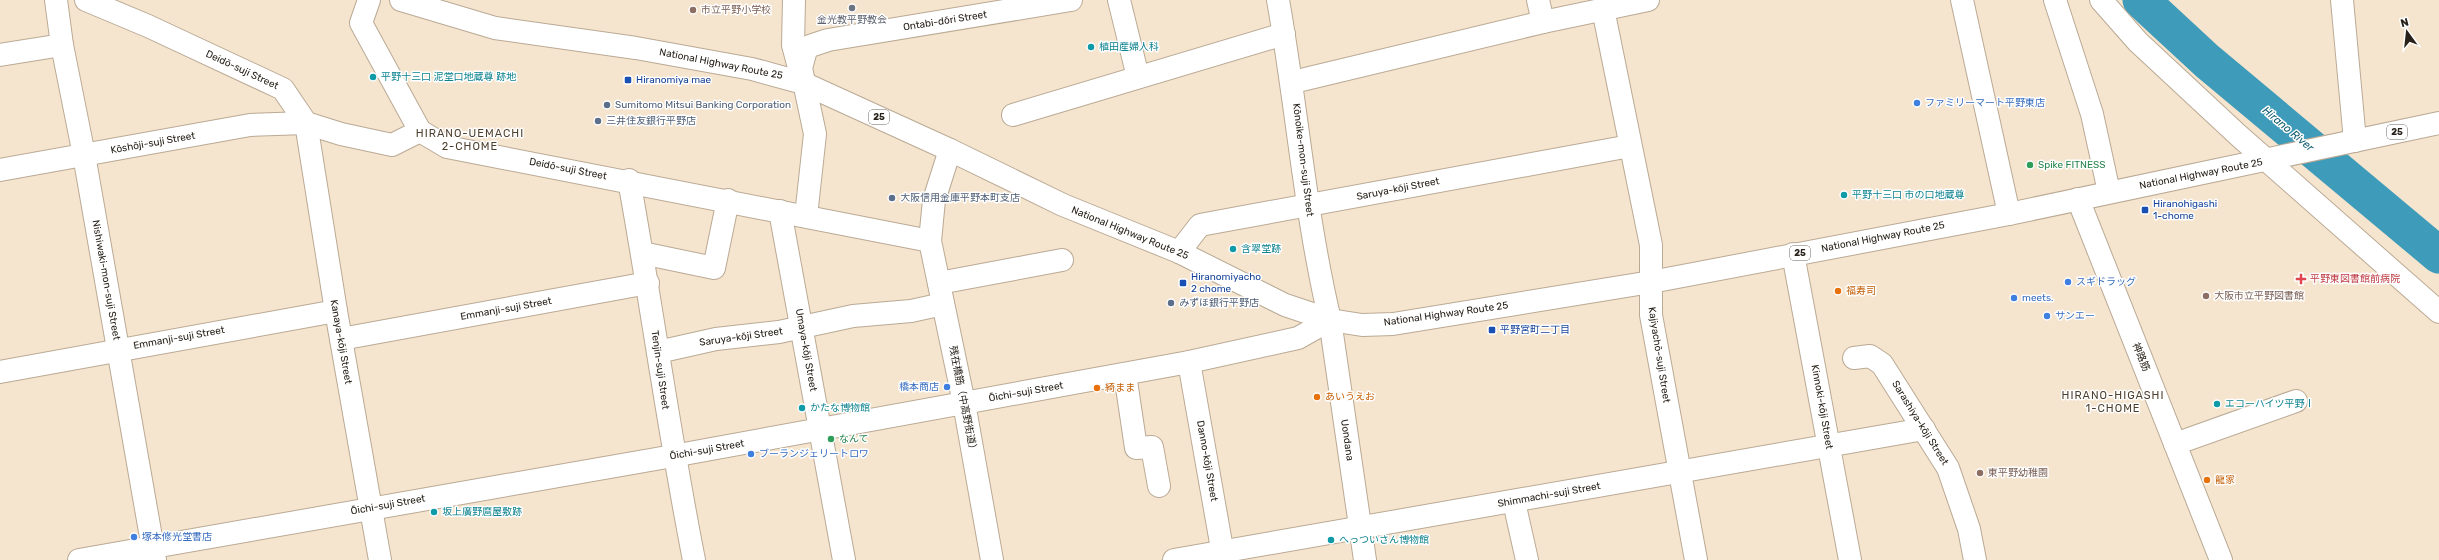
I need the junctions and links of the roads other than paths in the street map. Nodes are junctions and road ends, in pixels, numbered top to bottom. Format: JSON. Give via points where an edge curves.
{"nodes":[{"id":1,"x":56,"y":0,"type":"edge"},
{"id":2,"x":86,"y":0,"type":"edge"},
{"id":3,"x":369,"y":0,"type":"edge"},
{"id":4,"x":401,"y":0,"type":"edge"},
{"id":5,"x":794,"y":0,"type":"edge"},
{"id":6,"x":1071,"y":0,"type":"edge"},
{"id":7,"x":1119,"y":0,"type":"edge"},
{"id":8,"x":1278,"y":0,"type":"edge"},
{"id":9,"x":1538,"y":0,"type":"edge"},
{"id":10,"x":1648,"y":0,"type":"edge"},
{"id":11,"x":1962,"y":0,"type":"edge"},
{"id":12,"x":2055,"y":0,"type":"edge"},
{"id":13,"x":2101,"y":0,"type":"edge"},
{"id":14,"x":2342,"y":0,"type":"edge"},
{"id":15,"x":1017,"y":5,"type":"edge"},
{"id":16,"x":1603,"y":9,"type":"junction"},
{"id":17,"x":1543,"y":22,"type":"junction"},
{"id":18,"x":1284,"y":34,"type":"junction"},
{"id":19,"x":62,"y":45,"type":"junction"},
{"id":20,"x":0,"y":55,"type":"edge"},
{"id":21,"x":1138,"y":77,"type":"junction"},
{"id":22,"x":803,"y":82,"type":"junction"},
{"id":23,"x":1292,"y":82,"type":"junction"},
{"id":24,"x":1013,"y":115,"type":"dead end"},
{"id":25,"x":306,"y":122,"type":"junction"},
{"id":26,"x":2439,"y":122,"type":"edge"},
{"id":27,"x":420,"y":132,"type":"junction"},
{"id":28,"x":2356,"y":141,"type":"junction"},
{"id":29,"x":1630,"y":146,"type":"junction"},
{"id":30,"x":950,"y":150,"type":"junction"},
{"id":31,"x":84,"y":155,"type":"junction"},
{"id":32,"x":2266,"y":161,"type":"junction"},
{"id":33,"x":0,"y":170,"type":"edge"},
{"id":34,"x":629,"y":180,"type":"junction"},
{"id":35,"x":2110,"y":192,"type":"junction"},
{"id":36,"x":2078,"y":199,"type":"junction"},
{"id":37,"x":728,"y":200,"type":"junction"},
{"id":38,"x":1308,"y":205,"type":"junction"},
{"id":39,"x":780,"y":211,"type":"junction"},
{"id":40,"x":2009,"y":214,"type":"junction"},
{"id":41,"x":806,"y":216,"type":"junction"},
{"id":42,"x":930,"y":241,"type":"junction"},
{"id":43,"x":1179,"y":252,"type":"junction"},
{"id":44,"x":642,"y":253,"type":"junction"},
{"id":45,"x":1793,"y":254,"type":"junction"},
{"id":46,"x":1062,"y":260,"type":"dead end"},
{"id":47,"x":1651,"y":282,"type":"junction"},
{"id":48,"x":939,"y":283,"type":"junction"},
{"id":49,"x":648,"y":284,"type":"junction"},
{"id":50,"x":943,"y":304,"type":"junction"},
{"id":51,"x":336,"y":311,"type":"junction"},
{"id":52,"x":2439,"y":312,"type":"edge"},
{"id":53,"x":1330,"y":320,"type":"junction"},
{"id":54,"x":802,"y":327,"type":"junction"},
{"id":55,"x":341,"y":339,"type":"junction"},
{"id":56,"x":117,"y":349,"type":"junction"},
{"id":57,"x":658,"y":352,"type":"junction"},
{"id":58,"x":1854,"y":358,"type":"dead end"},
{"id":59,"x":1190,"y":362,"type":"junction"},
{"id":60,"x":0,"y":372,"type":"edge"},
{"id":61,"x":1125,"y":374,"type":"junction"},
{"id":62,"x":2296,"y":400,"type":"dead end"},
{"id":63,"x":964,"y":403,"type":"junction"},
{"id":64,"x":819,"y":430,"type":"junction"},
{"id":65,"x":1924,"y":430,"type":"junction"},
{"id":66,"x":2175,"y":444,"type":"junction"},
{"id":67,"x":1828,"y":445,"type":"junction"},
{"id":68,"x":673,"y":456,"type":"junction"},
{"id":69,"x":1679,"y":471,"type":"junction"},
{"id":70,"x":1159,"y":486,"type":"dead end"},
{"id":71,"x":1514,"y":502,"type":"junction"},
{"id":72,"x":370,"y":508,"type":"junction"},
{"id":73,"x":1359,"y":526,"type":"junction"},
{"id":74,"x":154,"y":554,"type":"edge"},
{"id":75,"x":1224,"y":556,"type":"edge"},
{"id":76,"x":79,"y":560,"type":"edge"},
{"id":77,"x":380,"y":560,"type":"edge"},
{"id":78,"x":694,"y":560,"type":"edge"},
{"id":79,"x":844,"y":560,"type":"edge"},
{"id":80,"x":992,"y":560,"type":"edge"},
{"id":81,"x":1174,"y":560,"type":"edge"},
{"id":82,"x":1365,"y":560,"type":"edge"},
{"id":83,"x":1527,"y":560,"type":"edge"},
{"id":84,"x":1696,"y":560,"type":"edge"},
{"id":85,"x":1850,"y":560,"type":"edge"},
{"id":86,"x":1975,"y":560,"type":"edge"},
{"id":87,"x":2221,"y":560,"type":"edge"}],
"edges":[{"from":1,"to":19,"type":"main road","name":"Nishiwaki-mon-suji Street"},
{"from":2,"to":25,"type":"main road","name":"Deidō-suji Street","via":[[283,89]]},
{"from":3,"to":27,"type":"main road","via":[[361,22]]},
{"from":4,"to":22,"type":"main road","name":"National Highway Route 25","number":"25","via":[[495,28],[752,68]]},
{"from":5,"to":22,"type":"main road","via":[[793,45]]},
{"from":6,"to":15,"type":"main road","name":"Ontabi-dōri Street"},
{"from":7,"to":21,"type":"main road"},
{"from":8,"to":18,"type":"main road","name":"Kōnoike-mon-suji Street"},
{"from":9,"to":17,"type":"main road"},
{"from":10,"to":16,"type":"main road"},
{"from":11,"to":40,"type":"main road"},
{"from":12,"to":35,"type":"main road","via":[[2092,114]]},
{"from":13,"to":32,"type":"main road","via":[[2138,42]]},
{"from":14,"to":28,"type":"main road"},
{"from":15,"to":22,"type":"main road","name":"Ontabi-dōri Street","via":[[828,40],[810,46],[802,60]]},
{"from":16,"to":17,"type":"main road"},
{"from":16,"to":29,"type":"main road","name":"Kajiyachō-suji Street"},
{"from":17,"to":23,"type":"main road"},
{"from":18,"to":21,"type":"main road"},
{"from":18,"to":23,"type":"main road","name":"Kōnoike-mon-suji Street"},
{"from":19,"to":20,"type":"main road"},
{"from":19,"to":31,"type":"main road","name":"Nishiwaki-mon-suji Street"},
{"from":21,"to":24,"type":"main road"},
{"from":22,"to":30,"type":"main road","name":"National Highway Route 25","number":"25"},
{"from":22,"to":41,"type":"main road","via":[[815,134]]},
{"from":23,"to":38,"type":"main road","name":"Kōnoike-mon-suji Street"},
{"from":25,"to":27,"type":"main road","via":[[341,134],[392,145]]},
{"from":25,"to":31,"type":"main road","name":"Kōshōji-suji Street","via":[[250,125]]},
{"from":25,"to":51,"type":"main road","name":"Kanaya-kōji Street"},
{"from":26,"to":28,"type":"main road","name":"National Highway Route 25","number":"25"},
{"from":27,"to":34,"type":"main road","name":"Deidō-suji Street","via":[[447,146]]},
{"from":28,"to":32,"type":"main road","name":"National Highway Route 25","number":"25"},
{"from":29,"to":38,"type":"main road","name":"Saruya-kōji Street"},
{"from":29,"to":47,"type":"main road","name":"Kajiyachō-suji Street","via":[[1651,245]]},
{"from":30,"to":42,"type":"main road","name":"残在橋筋（中高野街道）","via":[[934,200]]},
{"from":30,"to":43,"type":"main road","name":"National Highway Route 25","number":"25","via":[[1063,205]]},
{"from":31,"to":33,"type":"main road","name":"Kōshōji-suji Street"},
{"from":31,"to":56,"type":"main road","name":"Nishiwaki-mon-suji Street"},
{"from":32,"to":35,"type":"main road","name":"National Highway Route 25","number":"25"},
{"from":32,"to":52,"type":"main road"},
{"from":34,"to":37,"type":"main road","name":"Deidō-suji Street"},
{"from":34,"to":44,"type":"main road","name":"Tenjin-suji Street"},
{"from":35,"to":36,"type":"main road","name":"National Highway Route 25","number":"25"},
{"from":36,"to":40,"type":"main road","name":"National Highway Route 25","number":"25"},
{"from":36,"to":66,"type":"main road","name":"神路筋"},
{"from":37,"to":39,"type":"main road","name":"Deidō-suji Street"},
{"from":37,"to":44,"type":"main road","via":[[714,268]]},
{"from":38,"to":43,"type":"main road","name":"Saruya-kōji Street","via":[[1200,225]]},
{"from":38,"to":53,"type":"main road","name":"Kōnoike-mon-suji Street"},
{"from":39,"to":41,"type":"main road","name":"Deidō-suji Street"},
{"from":39,"to":54,"type":"main road","name":"Umaya-kōji Street"},
{"from":40,"to":45,"type":"main road","name":"National Highway Route 25","number":"25"},
{"from":41,"to":42,"type":"main road","name":"Deidō-suji Street"},
{"from":42,"to":48,"type":"main road","name":"残在橋筋（中高野街道）"},
{"from":43,"to":53,"type":"main road","name":"National Highway Route 25","number":"25","via":[[1285,305]]},
{"from":44,"to":49,"type":"main road","name":"Tenjin-suji Street"},
{"from":45,"to":47,"type":"main road","name":"National Highway Route 25","number":"25"},
{"from":45,"to":67,"type":"main road","name":"Kinnoki-kōji Street"},
{"from":46,"to":48,"type":"main road"},
{"from":47,"to":53,"type":"main road","name":"National Highway Route 25","number":"25","via":[[1392,324],[1362,325]]},
{"from":47,"to":69,"type":"main road","name":"Kajiyachō-suji Street","via":[[1651,315]]},
{"from":48,"to":50,"type":"main road","name":"残在橋筋（中高野街道）"},
{"from":49,"to":55,"type":"main road","name":"Emmanji-suji Street"},
{"from":49,"to":57,"type":"main road","name":"Tenjin-suji Street"},
{"from":50,"to":54,"type":"main road","name":"Saruya-kōji Street","via":[[911,311],[853,316]]},
{"from":50,"to":63,"type":"main road","name":"残在橋筋（中高野街道）"},
{"from":51,"to":55,"type":"main road","name":"Kanaya-kōji Street"},
{"from":51,"to":56,"type":"main road","name":"Emmanji-suji Street"},
{"from":53,"to":59,"type":"main road","name":"Ōichi-suji Street","via":[[1298,338]]},
{"from":53,"to":73,"type":"main road","name":"Uondana"},
{"from":54,"to":57,"type":"main road","name":"Saruya-kōji Street","via":[[716,339]]},
{"from":54,"to":64,"type":"main road","name":"Umaya-kōji Street"},
{"from":55,"to":72,"type":"main road","name":"Kanaya-kōji Street"},
{"from":56,"to":60,"type":"main road","name":"Emmanji-suji Street"},
{"from":56,"to":74,"type":"main road","name":"Nishiwaki-mon-suji Street"},
{"from":57,"to":68,"type":"main road","name":"Tenjin-suji Street"},
{"from":58,"to":65,"type":"main road","name":"Sarashiya-kōji Street","via":[[1870,356],[1882,364]]},
{"from":59,"to":61,"type":"main road","name":"Ōichi-suji Street"},
{"from":59,"to":75,"type":"main road","name":"Danno-kōji Street"},
{"from":61,"to":63,"type":"main road","name":"Ōichi-suji Street"},
{"from":61,"to":70,"type":"main road","via":[[1136,448],[1152,447]]},
{"from":62,"to":66,"type":"main road"},
{"from":63,"to":64,"type":"main road","name":"Ōichi-suji Street"},
{"from":63,"to":80,"type":"main road","name":"残在橋筋（中高野街道）"},
{"from":64,"to":68,"type":"main road","name":"Ōichi-suji Street"},
{"from":64,"to":79,"type":"main road","name":"Umaya-kōji Street"},
{"from":65,"to":67,"type":"main road","name":"Shimmachi-suji Street"},
{"from":65,"to":86,"type":"main road","name":"Sarashiya-kōji Street","via":[[1948,468],[1969,529]]},
{"from":66,"to":87,"type":"main road","name":"神路筋"},
{"from":67,"to":69,"type":"main road","name":"Shimmachi-suji Street"},
{"from":67,"to":85,"type":"main road","name":"Kinnoki-kōji Street"},
{"from":68,"to":72,"type":"main road","name":"Ōichi-suji Street"},
{"from":68,"to":78,"type":"main road","name":"Tenjin-suji Street"},
{"from":69,"to":71,"type":"main road","name":"Shimmachi-suji Street"},
{"from":69,"to":84,"type":"main road","name":"Kajiyachō-suji Street"},
{"from":71,"to":73,"type":"main road","name":"Shimmachi-suji Street"},
{"from":71,"to":83,"type":"main road"},
{"from":72,"to":74,"type":"main road","name":"Ōichi-suji Street"},
{"from":72,"to":77,"type":"main road","name":"Kanaya-kōji Street"},
{"from":73,"to":75,"type":"main road","name":"Shimmachi-suji Street"},
{"from":73,"to":82,"type":"main road","name":"Uondana"},
{"from":74,"to":76,"type":"main road","name":"Ōichi-suji Street"},
{"from":75,"to":81,"type":"main road","name":"Shimmachi-suji Street"}]}
